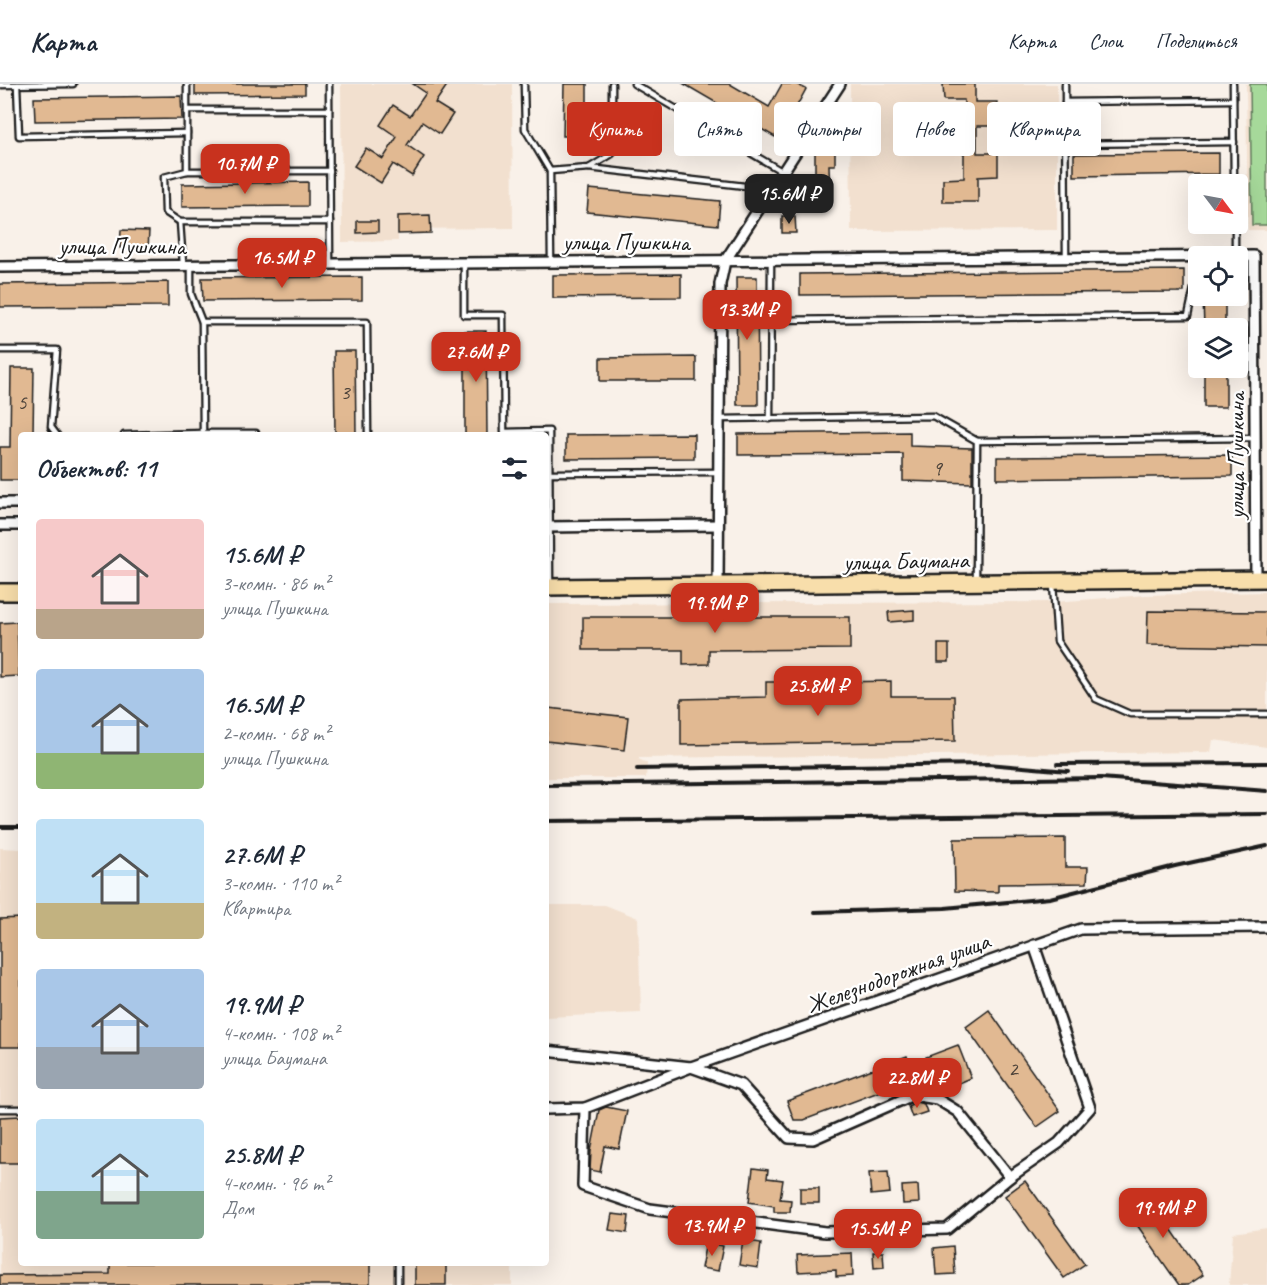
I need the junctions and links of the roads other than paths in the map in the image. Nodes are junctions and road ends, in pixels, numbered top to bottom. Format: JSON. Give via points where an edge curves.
{"nodes":[{"id":1,"x":73,"y":84,"type":"edge"},
{"id":2,"x":187,"y":84,"type":"edge"},
{"id":3,"x":329,"y":84,"type":"edge"},
{"id":4,"x":524,"y":84,"type":"edge"},
{"id":5,"x":612,"y":84,"type":"edge"},
{"id":6,"x":634,"y":84,"type":"edge"},
{"id":7,"x":840,"y":84,"type":"edge"},
{"id":8,"x":1065,"y":84,"type":"edge"},
{"id":9,"x":1233,"y":84,"type":"edge"},
{"id":10,"x":0,"y":85,"type":"edge"},
{"id":11,"x":17,"y":85,"type":"edge"},
{"id":12,"x":1233,"y":100,"type":"junction"},
{"id":13,"x":1065,"y":102,"type":"joint"},
{"id":14,"x":188,"y":110,"type":"junction"},
{"id":15,"x":329,"y":110,"type":"junction"},
{"id":16,"x":187,"y":133,"type":"junction"},
{"id":17,"x":1234,"y":142,"type":"junction"},
{"id":18,"x":1101,"y":144,"type":"edge"},
{"id":19,"x":1065,"y":156,"type":"edge"},
{"id":20,"x":589,"y":168,"type":"junction"},
{"id":21,"x":186,"y":171,"type":"junction"},
{"id":22,"x":330,"y":171,"type":"junction"},
{"id":23,"x":550,"y":171,"type":"junction"},
{"id":24,"x":783,"y":172,"type":"junction"},
{"id":25,"x":1234,"y":174,"type":"edge"},
{"id":26,"x":772,"y":189,"type":"junction"},
{"id":27,"x":180,"y":222,"type":"junction"},
{"id":28,"x":330,"y":222,"type":"junction"},
{"id":29,"x":1188,"y":256,"type":"edge"},
{"id":30,"x":1248,"y":256,"type":"edge"},
{"id":31,"x":1066,"y":258,"type":"junction"},
{"id":32,"x":771,"y":260,"type":"junction"},
{"id":33,"x":725,"y":261,"type":"junction"},
{"id":34,"x":551,"y":262,"type":"junction"},
{"id":35,"x":464,"y":263,"type":"junction"},
{"id":36,"x":330,"y":264,"type":"junction"},
{"id":37,"x":187,"y":265,"type":"junction"},
{"id":38,"x":0,"y":267,"type":"edge"},
{"id":39,"x":1190,"y":306,"type":"edge"},
{"id":40,"x":771,"y":320,"type":"junction"},
{"id":41,"x":202,"y":322,"type":"junction"},
{"id":42,"x":0,"y":350,"type":"edge"},
{"id":43,"x":770,"y":418,"type":"junction"},
{"id":44,"x":719,"y":419,"type":"junction"},
{"id":45,"x":54,"y":432,"type":"edge"},
{"id":46,"x":203,"y":432,"type":"edge"},
{"id":47,"x":368,"y":432,"type":"edge"},
{"id":48,"x":1255,"y":438,"type":"junction"},
{"id":49,"x":977,"y":441,"type":"junction"},
{"id":50,"x":718,"y":472,"type":"junction"},
{"id":51,"x":549,"y":473,"type":"joint"},
{"id":52,"x":0,"y":502,"type":"edge"},
{"id":53,"x":18,"y":503,"type":"edge"},
{"id":54,"x":0,"y":525,"type":"edge"},
{"id":55,"x":18,"y":525,"type":"edge"},
{"id":56,"x":718,"y":525,"type":"junction"},
{"id":57,"x":549,"y":527,"type":"edge"},
{"id":58,"x":1262,"y":579,"type":"edge"},
{"id":59,"x":1052,"y":581,"type":"junction"},
{"id":60,"x":976,"y":582,"type":"junction"},
{"id":61,"x":718,"y":586,"type":"junction"},
{"id":62,"x":549,"y":587,"type":"edge"},
{"id":63,"x":0,"y":592,"type":"edge"},
{"id":64,"x":18,"y":592,"type":"edge"},
{"id":65,"x":1267,"y":714,"type":"edge"},
{"id":66,"x":1267,"y":927,"type":"edge"},
{"id":67,"x":1034,"y":945,"type":"junction"},
{"id":68,"x":549,"y":1051,"type":"edge"},
{"id":69,"x":691,"y":1067,"type":"junction"},
{"id":70,"x":585,"y":1108,"type":"junction"},
{"id":71,"x":0,"y":1109,"type":"edge"},
{"id":72,"x":18,"y":1109,"type":"edge"},
{"id":73,"x":549,"y":1109,"type":"edge"},
{"id":74,"x":1010,"y":1177,"type":"junction"},
{"id":75,"x":398,"y":1266,"type":"edge"},
{"id":76,"x":398,"y":1285,"type":"edge"}],
"edges":[{"from":1,"to":11,"type":"lane"},
{"from":2,"to":14,"type":"lane"},
{"from":3,"to":15,"type":"lane"},
{"from":4,"to":23,"type":"lane","via":[[525,129]]},
{"from":5,"to":20,"type":"lane","via":[[612,154]]},
{"from":6,"to":24,"type":"lane"},
{"from":7,"to":24,"type":"street"},
{"from":8,"to":13,"type":"lane"},
{"from":9,"to":12,"type":"lane"},
{"from":10,"to":11,"type":"lane"},
{"from":11,"to":16,"type":"lane","via":[[19,136]]},
{"from":12,"to":13,"type":"lane"},
{"from":12,"to":17,"type":"lane"},
{"from":14,"to":15,"type":"lane"},
{"from":14,"to":16,"type":"lane"},
{"from":15,"to":22,"type":"lane"},
{"from":16,"to":21,"type":"lane"},
{"from":17,"to":18,"type":"lane"},
{"from":17,"to":25,"type":"lane"},
{"from":19,"to":31,"type":"lane"},
{"from":20,"to":23,"type":"lane"},
{"from":20,"to":26,"type":"lane"},
{"from":21,"to":22,"type":"lane"},
{"from":21,"to":27,"type":"lane","via":[[164,177],[165,212]]},
{"from":22,"to":28,"type":"lane"},
{"from":23,"to":34,"type":"lane"},
{"from":24,"to":26,"type":"street"},
{"from":26,"to":33,"type":"street"},
{"from":27,"to":28,"type":"lane"},
{"from":27,"to":37,"type":"lane"},
{"from":28,"to":36,"type":"lane"},
{"from":29,"to":31,"type":"street","name":"улица Пушкина"},
{"from":30,"to":48,"type":"street","name":"улица Пушкина","via":[[1254,256]]},
{"from":31,"to":32,"type":"street","name":"улица Пушкина"},
{"from":32,"to":33,"type":"street","name":"улица Пушкина"},
{"from":32,"to":40,"type":"lane"},
{"from":33,"to":34,"type":"street","name":"улица Пушкина"},
{"from":33,"to":44,"type":"street","via":[[720,284]]},
{"from":34,"to":35,"type":"street","name":"улица Пушкина"},
{"from":35,"to":36,"type":"street","name":"улица Пушкина"},
{"from":35,"to":51,"type":"lane","via":[[464,315],[503,315],[504,432],[549,431]]},
{"from":36,"to":37,"type":"street","name":"улица Пушкина"},
{"from":37,"to":38,"type":"street","name":"улица Пушкина"},
{"from":37,"to":41,"type":"lane","via":[[191,294]]},
{"from":39,"to":40,"type":"lane","via":[[1188,316]]},
{"from":40,"to":43,"type":"lane"},
{"from":41,"to":46,"type":"lane"},
{"from":41,"to":47,"type":"lane","via":[[367,322]]},
{"from":42,"to":45,"type":"lane","via":[[57,350],[51,428]]},
{"from":43,"to":44,"type":"lane"},
{"from":43,"to":49,"type":"lane","via":[[933,416]]},
{"from":44,"to":50,"type":"street"},
{"from":48,"to":49,"type":"lane"},
{"from":48,"to":58,"type":"street","name":"улица Пушкина"},
{"from":49,"to":60,"type":"lane"},
{"from":50,"to":51,"type":"lane"},
{"from":50,"to":56,"type":"street"},
{"from":52,"to":53,"type":"street"},
{"from":54,"to":55,"type":"street"},
{"from":56,"to":57,"type":"street"},
{"from":56,"to":61,"type":"street"},
{"from":58,"to":59,"type":"main road","name":"улица Баумана"},
{"from":59,"to":60,"type":"main road","name":"улица Баумана"},
{"from":59,"to":65,"type":"lane","via":[[1057,641],[1096,699],[1130,714]]},
{"from":60,"to":61,"type":"main road","name":"улица Баумана"},
{"from":61,"to":62,"type":"main road","name":"улица Баумана"},
{"from":63,"to":64,"type":"main road"},
{"from":66,"to":67,"type":"street","name":"Железнодорожная улица","via":[[1081,928]]},
{"from":67,"to":69,"type":"street","name":"Железнодорожная улица"},
{"from":67,"to":74,"type":"street","via":[[1090,1108],[1059,1143]]},
{"from":68,"to":69,"type":"street","name":"Железнодорожная улица"},
{"from":69,"to":70,"type":"street"},
{"from":69,"to":74,"type":"street","via":[[741,1085],[789,1138],[813,1139],[912,1095],[937,1099],[958,1112]]},
{"from":70,"to":73,"type":"street"},
{"from":70,"to":74,"type":"street","via":[[583,1186],[650,1209],[825,1232],[947,1228]]},
{"from":71,"to":72,"type":"lane"},
{"from":75,"to":76,"type":"lane"}]}
